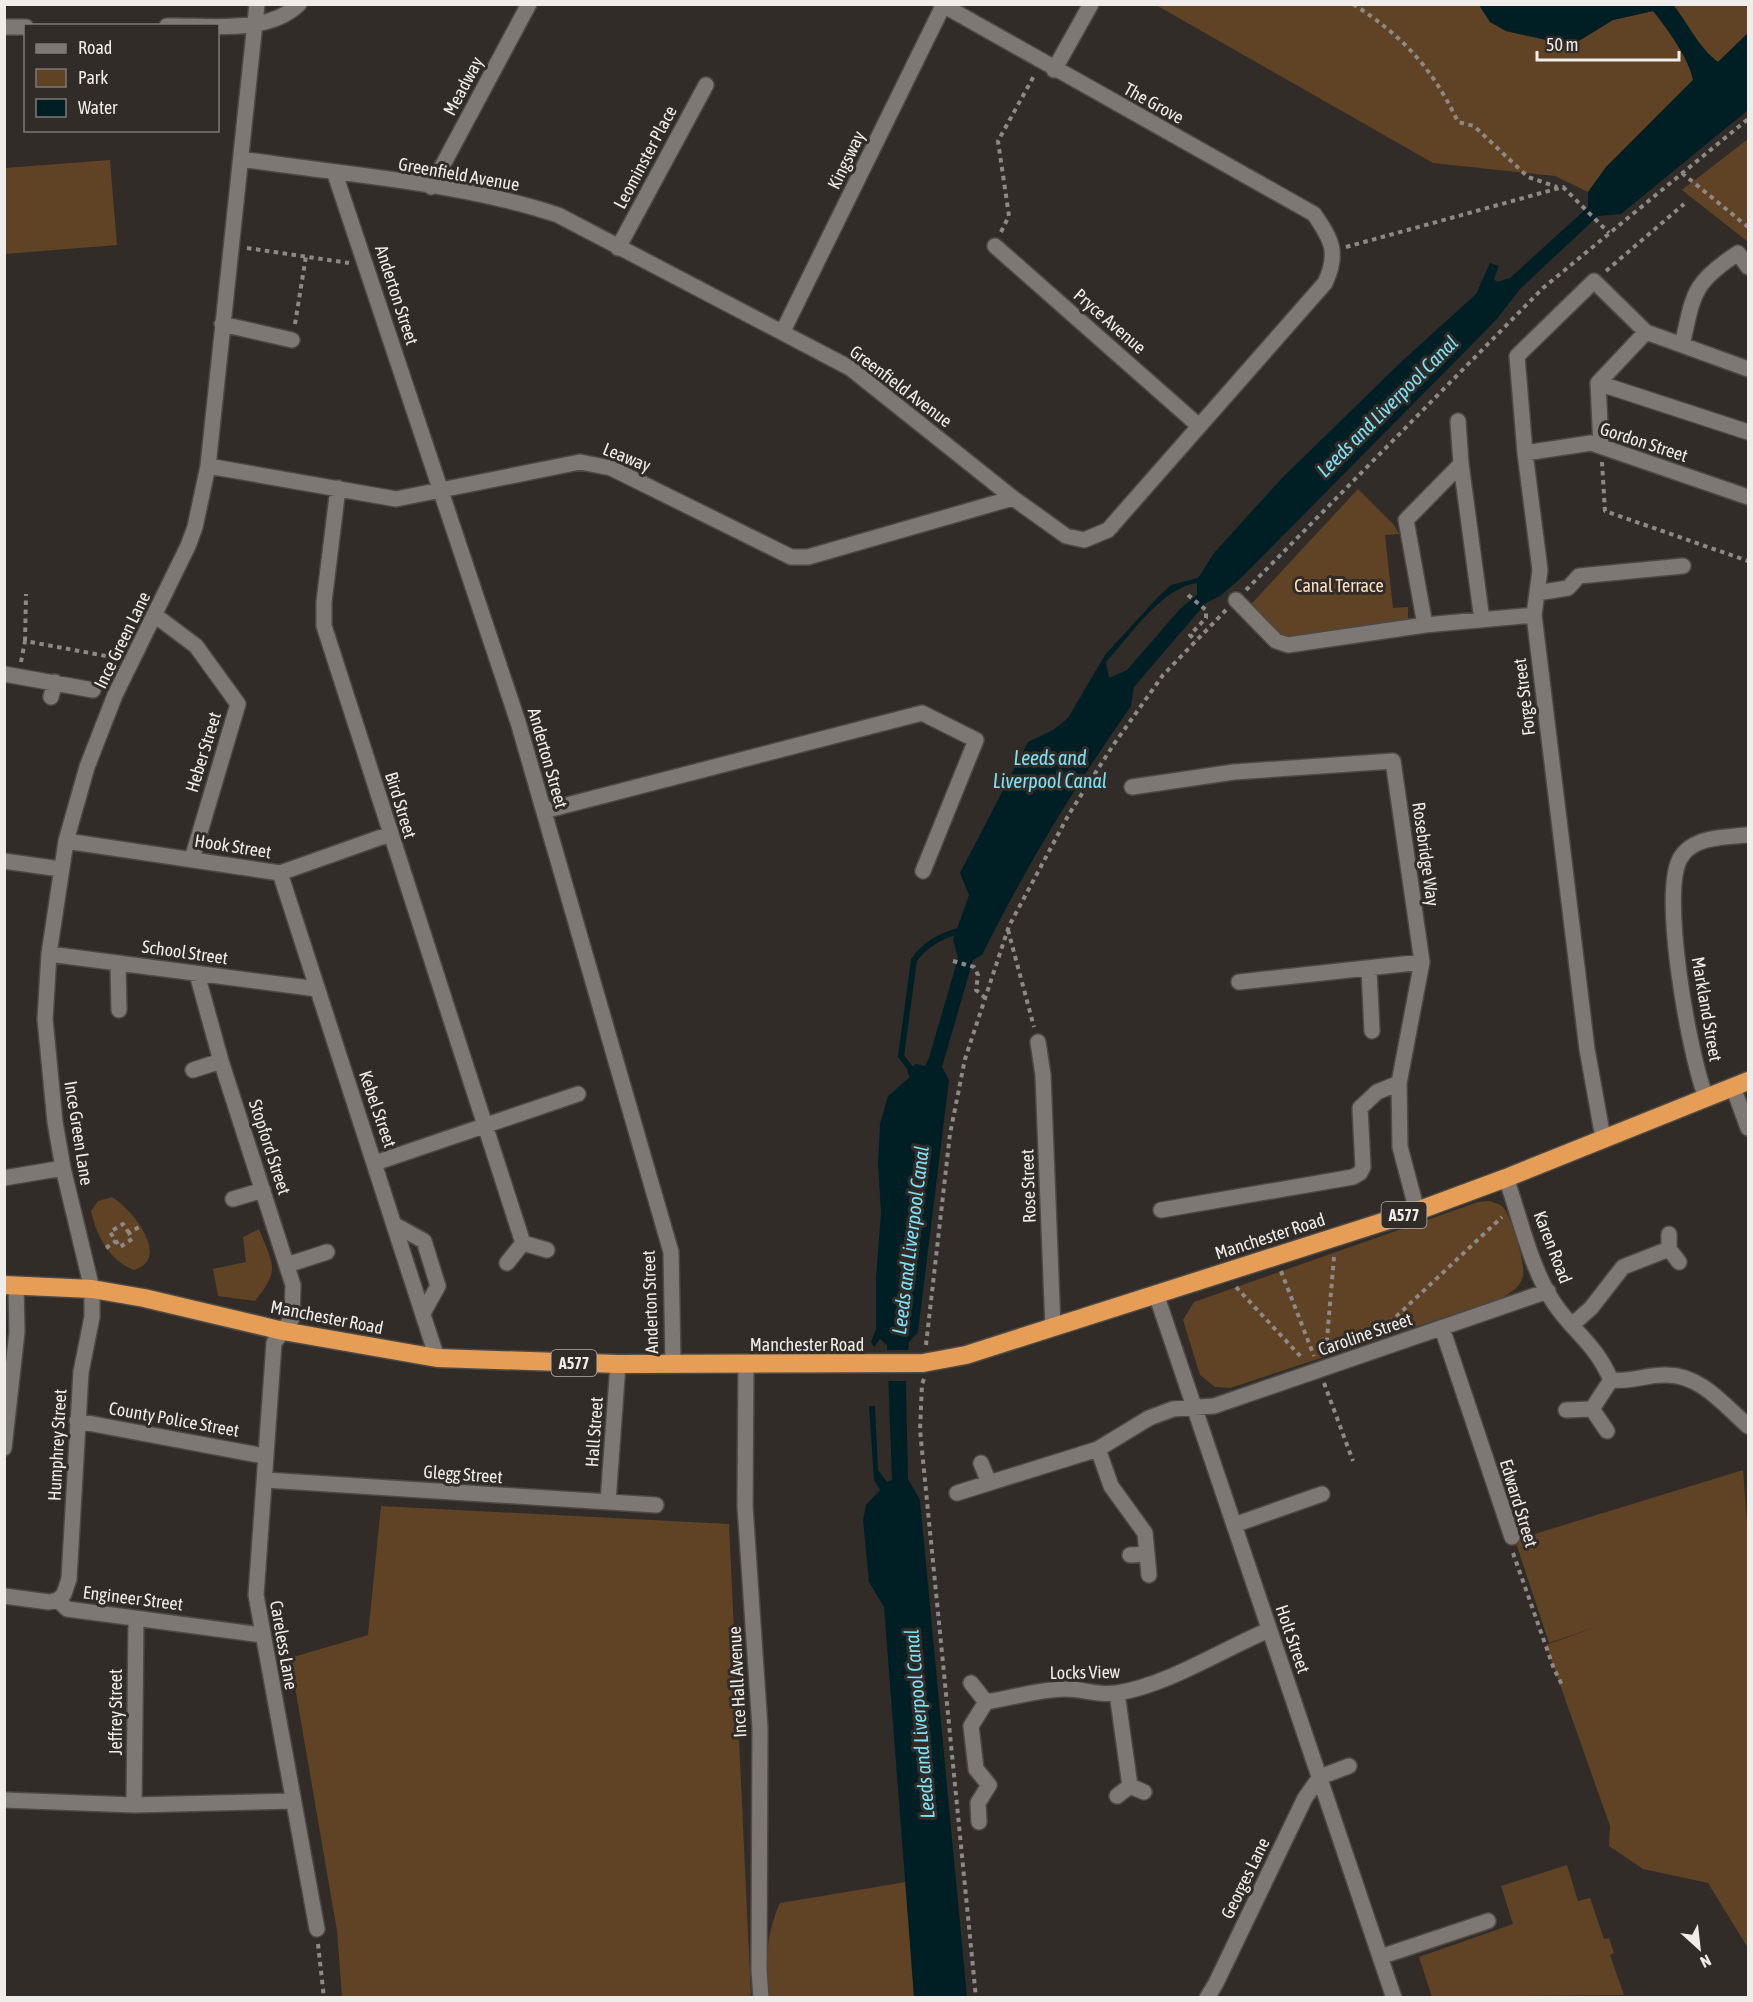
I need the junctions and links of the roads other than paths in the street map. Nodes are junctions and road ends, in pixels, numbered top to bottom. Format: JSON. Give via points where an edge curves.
{"nodes":[{"id":1,"x":257,"y":4,"type":"edge"},
{"id":2,"x":300,"y":4,"type":"edge"},
{"id":3,"x":529,"y":4,"type":"edge"},
{"id":4,"x":1091,"y":4,"type":"edge"},
{"id":5,"x":942,"y":5,"type":"edge"},
{"id":6,"x":219,"y":25,"type":"edge"},
{"id":7,"x":255,"y":25,"type":"junction"},
{"id":8,"x":4,"y":27,"type":"edge"},
{"id":9,"x":24,"y":27,"type":"edge"},
{"id":10,"x":1048,"y":66,"type":"junction"},
{"id":11,"x":706,"y":85,"type":"dead end"},
{"id":12,"x":241,"y":159,"type":"junction"},
{"id":13,"x":335,"y":174,"type":"junction"},
{"id":14,"x":431,"y":187,"type":"junction"},
{"id":15,"x":995,"y":246,"type":"road end"},
{"id":16,"x":618,"y":248,"type":"junction"},
{"id":17,"x":1333,"y":250,"type":"joint"},
{"id":18,"x":1749,"y":267,"type":"edge"},
{"id":19,"x":222,"y":324,"type":"junction"},
{"id":20,"x":783,"y":331,"type":"junction"},
{"id":21,"x":1646,"y":332,"type":"junction"},
{"id":22,"x":292,"y":340,"type":"road end"},
{"id":23,"x":1682,"y":345,"type":"junction"},
{"id":24,"x":1749,"y":369,"type":"edge"},
{"id":25,"x":1598,"y":383,"type":"junction"},
{"id":26,"x":1458,"y":421,"type":"dead end"},
{"id":27,"x":1199,"y":426,"type":"junction"},
{"id":28,"x":1749,"y":432,"type":"edge"},
{"id":29,"x":1601,"y":446,"type":"junction"},
{"id":30,"x":1525,"y":453,"type":"junction"},
{"id":31,"x":1461,"y":464,"type":"junction"},
{"id":32,"x":208,"y":466,"type":"junction"},
{"id":33,"x":338,"y":488,"type":"junction"},
{"id":34,"x":441,"y":490,"type":"junction"},
{"id":35,"x":1749,"y":497,"type":"edge"},
{"id":36,"x":1013,"y":498,"type":"junction"},
{"id":37,"x":1683,"y":566,"type":"dead end"},
{"id":38,"x":1537,"y":593,"type":"junction"},
{"id":39,"x":1236,"y":600,"type":"road end"},
{"id":40,"x":1534,"y":615,"type":"junction"},
{"id":41,"x":156,"y":616,"type":"junction"},
{"id":42,"x":1482,"y":620,"type":"junction"},
{"id":43,"x":1425,"y":625,"type":"junction"},
{"id":44,"x":11,"y":675,"type":"edge"},
{"id":45,"x":56,"y":682,"type":"junction"},
{"id":46,"x":93,"y":690,"type":"dead end"},
{"id":47,"x":51,"y":697,"type":"dead end"},
{"id":48,"x":1132,"y":787,"type":"dead end"},
{"id":49,"x":544,"y":811,"type":"junction"},
{"id":50,"x":390,"y":834,"type":"junction"},
{"id":51,"x":1749,"y":835,"type":"edge"},
{"id":52,"x":66,"y":841,"type":"junction"},
{"id":53,"x":192,"y":859,"type":"junction"},
{"id":54,"x":4,"y":861,"type":"edge"},
{"id":55,"x":60,"y":869,"type":"junction"},
{"id":56,"x":923,"y":871,"type":"dead end"},
{"id":57,"x":280,"y":873,"type":"junction"},
{"id":58,"x":49,"y":954,"type":"junction"},
{"id":59,"x":1422,"y":962,"type":"junction"},
{"id":60,"x":118,"y":963,"type":"junction"},
{"id":61,"x":1369,"y":969,"type":"junction"},
{"id":62,"x":197,"y":974,"type":"junction"},
{"id":63,"x":1239,"y":982,"type":"dead end"},
{"id":64,"x":317,"y":989,"type":"junction"},
{"id":65,"x":119,"y":1010,"type":"dead end"},
{"id":66,"x":1372,"y":1031,"type":"dead end"},
{"id":67,"x":1038,"y":1042,"type":"road end"},
{"id":68,"x":221,"y":1061,"type":"junction"},
{"id":69,"x":193,"y":1070,"type":"dead end"},
{"id":70,"x":1399,"y":1083,"type":"junction"},
{"id":71,"x":1741,"y":1084,"type":"edge"},
{"id":72,"x":578,"y":1094,"type":"dead end"},
{"id":73,"x":1706,"y":1096,"type":"junction"},
{"id":74,"x":483,"y":1126,"type":"junction"},
{"id":75,"x":1749,"y":1128,"type":"edge"},
{"id":76,"x":1603,"y":1138,"type":"junction"},
{"id":77,"x":375,"y":1163,"type":"junction"},
{"id":78,"x":63,"y":1168,"type":"junction"},
{"id":79,"x":4,"y":1178,"type":"edge"},
{"id":80,"x":1506,"y":1178,"type":"junction"},
{"id":81,"x":263,"y":1190,"type":"junction"},
{"id":82,"x":233,"y":1199,"type":"dead end"},
{"id":83,"x":1161,"y":1210,"type":"dead end"},
{"id":84,"x":1417,"y":1211,"type":"junction"},
{"id":85,"x":395,"y":1225,"type":"junction"},
{"id":86,"x":523,"y":1243,"type":"junction"},
{"id":87,"x":547,"y":1250,"type":"dead end"},
{"id":88,"x":327,"y":1252,"type":"dead end"},
{"id":89,"x":1679,"y":1262,"type":"dead end"},
{"id":90,"x":507,"y":1263,"type":"dead end"},
{"id":91,"x":287,"y":1264,"type":"junction"},
{"id":92,"x":10,"y":1285,"type":"edge"},
{"id":93,"x":92,"y":1289,"type":"junction"},
{"id":94,"x":1548,"y":1291,"type":"junction"},
{"id":95,"x":1156,"y":1294,"type":"junction"},
{"id":96,"x":423,"y":1313,"type":"junction"},
{"id":97,"x":1573,"y":1324,"type":"junction"},
{"id":98,"x":1053,"y":1328,"type":"junction"},
{"id":99,"x":1442,"y":1328,"type":"junction"},
{"id":100,"x":283,"y":1331,"type":"junction"},
{"id":101,"x":437,"y":1358,"type":"junction"},
{"id":102,"x":618,"y":1364,"type":"junction"},
{"id":103,"x":673,"y":1364,"type":"junction"},
{"id":104,"x":746,"y":1365,"type":"junction"},
{"id":105,"x":1611,"y":1380,"type":"junction"},
{"id":106,"x":1194,"y":1408,"type":"junction"},
{"id":107,"x":1593,"y":1409,"type":"junction"},
{"id":108,"x":1566,"y":1410,"type":"dead end"},
{"id":109,"x":77,"y":1421,"type":"junction"},
{"id":110,"x":1749,"y":1426,"type":"edge"},
{"id":111,"x":1607,"y":1431,"type":"dead end"},
{"id":112,"x":4,"y":1448,"type":"edge"},
{"id":113,"x":1098,"y":1449,"type":"junction"},
{"id":114,"x":264,"y":1456,"type":"junction"},
{"id":115,"x":981,"y":1463,"type":"dead end"},
{"id":116,"x":266,"y":1480,"type":"junction"},
{"id":117,"x":989,"y":1483,"type":"junction"},
{"id":118,"x":957,"y":1493,"type":"dead end"},
{"id":119,"x":1322,"y":1494,"type":"dead end"},
{"id":120,"x":608,"y":1502,"type":"junction"},
{"id":121,"x":656,"y":1505,"type":"dead end"},
{"id":122,"x":1234,"y":1525,"type":"junction"},
{"id":123,"x":1512,"y":1538,"type":"road end"},
{"id":124,"x":1147,"y":1554,"type":"junction"},
{"id":125,"x":1130,"y":1555,"type":"dead end"},
{"id":126,"x":1149,"y":1575,"type":"dead end"},
{"id":127,"x":4,"y":1596,"type":"edge"},
{"id":128,"x":58,"y":1600,"type":"junction"},
{"id":129,"x":136,"y":1619,"type":"junction"},
{"id":130,"x":1269,"y":1630,"type":"junction"},
{"id":131,"x":262,"y":1635,"type":"junction"},
{"id":132,"x":971,"y":1683,"type":"dead end"},
{"id":133,"x":1117,"y":1693,"type":"junction"},
{"id":134,"x":986,"y":1702,"type":"junction"},
{"id":135,"x":1349,"y":1766,"type":"dead end"},
{"id":136,"x":1320,"y":1777,"type":"junction"},
{"id":137,"x":1117,"y":1796,"type":"dead end"},
{"id":138,"x":4,"y":1800,"type":"edge"},
{"id":139,"x":293,"y":1801,"type":"junction"},
{"id":140,"x":134,"y":1804,"type":"junction"},
{"id":141,"x":979,"y":1822,"type":"dead end"},
{"id":142,"x":1488,"y":1922,"type":"dead end"},
{"id":143,"x":317,"y":1929,"type":"road end"},
{"id":144,"x":1380,"y":1957,"type":"junction"},
{"id":145,"x":761,"y":1998,"type":"edge"},
{"id":146,"x":1207,"y":1998,"type":"edge"},
{"id":147,"x":1394,"y":1998,"type":"edge"}],
"edges":[{"from":1,"to":7,"type":"street","name":"Ince Green Lane"},
{"from":2,"to":7,"type":"street"},
{"from":3,"to":14,"type":"street","name":"Meadway"},
{"from":4,"to":10,"type":"street"},
{"from":5,"to":10,"type":"street","name":"The Grove"},
{"from":5,"to":20,"type":"street","name":"Kingsway"},
{"from":6,"to":7,"type":"street"},
{"from":7,"to":12,"type":"street","name":"Ince Green Lane"},
{"from":8,"to":9,"type":"street"},
{"from":10,"to":17,"type":"street","name":"The Grove","via":[[1314,214]]},
{"from":11,"to":16,"type":"street","name":"Leominster Place"},
{"from":12,"to":13,"type":"street","name":"Greenfield Avenue"},
{"from":12,"to":19,"type":"street","name":"Ince Green Lane"},
{"from":13,"to":14,"type":"street","name":"Greenfield Avenue"},
{"from":13,"to":34,"type":"street","name":"Anderton Street"},
{"from":14,"to":16,"type":"street","name":"Greenfield Avenue","via":[[537,208],[558,215]]},
{"from":15,"to":27,"type":"street","name":"Pryce Avenue"},
{"from":16,"to":20,"type":"street","name":"Greenfield Avenue"},
{"from":17,"to":27,"type":"street","name":"Greenfield Avenue","via":[[1333,266],[1325,283]]},
{"from":18,"to":23,"type":"street","via":[[1737,253],[1706,275],[1694,296]]},
{"from":19,"to":22,"type":"street"},
{"from":19,"to":32,"type":"street","name":"Ince Green Lane"},
{"from":20,"to":36,"type":"street","name":"Greenfield Avenue","via":[[850,368]]},
{"from":21,"to":23,"type":"street"},
{"from":21,"to":25,"type":"street"},
{"from":21,"to":30,"type":"street","name":"Forge Street","via":[[1594,281],[1517,356]]},
{"from":23,"to":24,"type":"street"},
{"from":25,"to":28,"type":"street"},
{"from":25,"to":29,"type":"street"},
{"from":26,"to":31,"type":"street"},
{"from":27,"to":36,"type":"street","name":"Greenfield Avenue","via":[[1108,530],[1095,537],[1084,540],[1066,536]]},
{"from":29,"to":30,"type":"street","name":"Gordon Street","via":[[1591,443]]},
{"from":29,"to":35,"type":"street","name":"Gordon Street"},
{"from":30,"to":38,"type":"street","name":"Forge Street","via":[[1540,570]]},
{"from":31,"to":42,"type":"street"},
{"from":31,"to":43,"type":"street","via":[[1406,520]]},
{"from":32,"to":33,"type":"street","name":"Leaway"},
{"from":32,"to":41,"type":"street","name":"Ince Green Lane","via":[[195,527]]},
{"from":33,"to":34,"type":"street","name":"Leaway","via":[[396,499]]},
{"from":33,"to":50,"type":"street","name":"Bird Street","via":[[324,626]]},
{"from":34,"to":36,"type":"street","name":"Leaway","via":[[568,464],[596,464],[791,557],[808,557]]},
{"from":34,"to":49,"type":"street","name":"Anderton Street"},
{"from":37,"to":38,"type":"street","via":[[1579,576],[1568,588]]},
{"from":38,"to":40,"type":"street","name":"Forge Street"},
{"from":39,"to":43,"type":"street","via":[[1276,641],[1288,645]]},
{"from":40,"to":42,"type":"street"},
{"from":40,"to":76,"type":"street","name":"Forge Street","via":[[1587,1049]]},
{"from":41,"to":52,"type":"street","name":"Ince Green Lane","via":[[116,695],[87,767]]},
{"from":41,"to":53,"type":"street","name":"Heber Street","via":[[196,646],[238,704]]},
{"from":42,"to":43,"type":"street"},
{"from":44,"to":45,"type":"street"},
{"from":45,"to":46,"type":"street"},
{"from":45,"to":47,"type":"street"},
{"from":48,"to":59,"type":"street","name":"Rosebridge Way","via":[[1234,772],[1393,760]]},
{"from":49,"to":56,"type":"street","via":[[922,713],[976,740]]},
{"from":49,"to":103,"type":"street","name":"Anderton Street","via":[[671,1252]]},
{"from":50,"to":57,"type":"street","name":"Hook Street"},
{"from":50,"to":74,"type":"street","name":"Bird Street"},
{"from":51,"to":73,"type":"street","name":"Markland Street","via":[[1701,842],[1681,855],[1673,883],[1685,1011]]},
{"from":52,"to":53,"type":"street","name":"Hook Street"},
{"from":52,"to":55,"type":"street","name":"Ince Green Lane"},
{"from":53,"to":57,"type":"street","name":"Hook Street"},
{"from":54,"to":55,"type":"street"},
{"from":55,"to":58,"type":"street","name":"Ince Green Lane"},
{"from":57,"to":64,"type":"street","name":"Kebel Street"},
{"from":58,"to":60,"type":"street","name":"School Street"},
{"from":58,"to":78,"type":"street","name":"Ince Green Lane","via":[[45,1019]]},
{"from":59,"to":61,"type":"street"},
{"from":59,"to":70,"type":"street","name":"Rosebridge Way"},
{"from":60,"to":62,"type":"street","name":"School Street"},
{"from":60,"to":65,"type":"street"},
{"from":61,"to":63,"type":"street"},
{"from":61,"to":66,"type":"street"},
{"from":62,"to":64,"type":"street","name":"School Street"},
{"from":62,"to":68,"type":"street","name":"Stopford Street"},
{"from":64,"to":77,"type":"street","name":"Kebel Street"},
{"from":67,"to":98,"type":"street","name":"Rose Street","via":[[1043,1075]]},
{"from":68,"to":69,"type":"street"},
{"from":68,"to":81,"type":"street","name":"Stopford Street"},
{"from":70,"to":83,"type":"street","via":[[1377,1092],[1360,1108],[1363,1167],[1353,1177]]},
{"from":70,"to":84,"type":"street","name":"Rosebridge Way","via":[[1400,1147]]},
{"from":71,"to":73,"type":"highway","name":"Manchester Road","number":"A577"},
{"from":71,"to":75,"type":"street"},
{"from":72,"to":74,"type":"street"},
{"from":73,"to":76,"type":"highway","name":"Manchester Road","number":"A577"},
{"from":74,"to":77,"type":"street"},
{"from":74,"to":86,"type":"street","name":"Bird Street"},
{"from":76,"to":80,"type":"highway","name":"Manchester Road","number":"A577"},
{"from":77,"to":85,"type":"street","name":"Kebel Street"},
{"from":78,"to":79,"type":"street"},
{"from":78,"to":93,"type":"street","name":"Ince Green Lane"},
{"from":80,"to":84,"type":"highway","name":"Manchester Road","number":"A577"},
{"from":80,"to":94,"type":"street","name":"Karen Road"},
{"from":81,"to":82,"type":"street"},
{"from":81,"to":91,"type":"street","name":"Stopford Street"},
{"from":84,"to":95,"type":"highway","name":"Manchester Road","number":"A577"},
{"from":85,"to":96,"type":"street","name":"Kebel Street"},
{"from":85,"to":96,"type":"street","via":[[424,1241],[438,1286]]},
{"from":86,"to":87,"type":"street"},
{"from":86,"to":90,"type":"street"},
{"from":88,"to":91,"type":"street"},
{"from":89,"to":97,"type":"street","via":[[1669,1241],[1623,1267]]},
{"from":91,"to":100,"type":"street","name":"Stopford Street","via":[[294,1301],[292,1318]]},
{"from":92,"to":93,"type":"highway","name":"Manchester Road","number":"A577"},
{"from":92,"to":112,"type":"street","via":[[17,1332]]},
{"from":93,"to":100,"type":"highway","name":"Manchester Road","number":"A577"},
{"from":93,"to":109,"type":"street","name":"Humphrey Street","via":[[92,1317],[81,1372]]},
{"from":94,"to":97,"type":"street","name":"Karen Road","via":[[1554,1304]]},
{"from":94,"to":99,"type":"street","name":"Caroline Street"},
{"from":95,"to":98,"type":"highway","name":"Manchester Road","number":"A577"},
{"from":95,"to":106,"type":"street","name":"Holt Street"},
{"from":96,"to":101,"type":"street","name":"Kebel Street"},
{"from":97,"to":105,"type":"street","name":"Karen Road","via":[[1602,1360]]},
{"from":98,"to":104,"type":"highway","name":"Manchester Road","number":"A577","via":[[922,1364]]},
{"from":99,"to":106,"type":"street","name":"Caroline Street","via":[[1214,1406]]},
{"from":99,"to":123,"type":"street","name":"Edward Street"},
{"from":100,"to":101,"type":"highway","name":"Manchester Road","number":"A577"},
{"from":100,"to":114,"type":"street","name":"Careless Lane","via":[[274,1343]]},
{"from":101,"to":102,"type":"highway","name":"Manchester Road","number":"A577"},
{"from":102,"to":103,"type":"highway","name":"Manchester Road","number":"A577"},
{"from":102,"to":120,"type":"street","name":"Hall Street"},
{"from":103,"to":104,"type":"highway","name":"Manchester Road","number":"A577"},
{"from":104,"to":145,"type":"street","name":"Ince Hall Avenue","via":[[745,1506],[760,1728]]},
{"from":105,"to":107,"type":"street"},
{"from":105,"to":110,"type":"street","via":[[1629,1382],[1665,1374],[1682,1377],[1713,1394]]},
{"from":106,"to":113,"type":"street","name":"Caroline Street","via":[[1173,1409],[1149,1418]]},
{"from":106,"to":122,"type":"street","name":"Holt Street"},
{"from":107,"to":108,"type":"street"},
{"from":107,"to":111,"type":"street"},
{"from":109,"to":114,"type":"street","name":"County Police Street"},
{"from":109,"to":128,"type":"street","name":"Humphrey Street","via":[[69,1579]]},
{"from":113,"to":117,"type":"street","name":"Caroline Street"},
{"from":113,"to":124,"type":"street","via":[[1118,1498],[1145,1533]]},
{"from":114,"to":116,"type":"street","name":"Careless Lane"},
{"from":115,"to":117,"type":"street"},
{"from":116,"to":120,"type":"street","name":"Glegg Street"},
{"from":116,"to":131,"type":"street","name":"Careless Lane","via":[[256,1595]]},
{"from":117,"to":118,"type":"street","name":"Caroline Street"},
{"from":119,"to":122,"type":"street"},
{"from":120,"to":121,"type":"street","name":"Glegg Street"},
{"from":122,"to":130,"type":"street","name":"Holt Street"},
{"from":124,"to":125,"type":"street"},
{"from":124,"to":126,"type":"street"},
{"from":127,"to":128,"type":"street","name":"Engineer Street"},
{"from":128,"to":129,"type":"street","name":"Engineer Street","via":[[66,1609]]},
{"from":129,"to":131,"type":"street","name":"Engineer Street"},
{"from":129,"to":140,"type":"street","name":"Jeffrey Street"},
{"from":130,"to":133,"type":"street","name":"Locks View","via":[[1157,1682]]},
{"from":130,"to":136,"type":"street","name":"Holt Street"},
{"from":131,"to":139,"type":"street","name":"Careless Lane"},
{"from":132,"to":134,"type":"street"},
{"from":133,"to":134,"type":"street","name":"Locks View","via":[[1061,1689]]},
{"from":133,"to":137,"type":"street","via":[[1137,1789]]},
{"from":134,"to":141,"type":"street","via":[[971,1726],[976,1769],[989,1785],[978,1803]]},
{"from":135,"to":136,"type":"street"},
{"from":136,"to":144,"type":"street","name":"Holt Street"},
{"from":136,"to":146,"type":"street","name":"Georges Lane","via":[[1305,1798]]},
{"from":138,"to":140,"type":"street"},
{"from":139,"to":140,"type":"street"},
{"from":139,"to":143,"type":"street","name":"Careless Lane"},
{"from":142,"to":144,"type":"street"},
{"from":144,"to":147,"type":"street","name":"Holt Street"}]}
